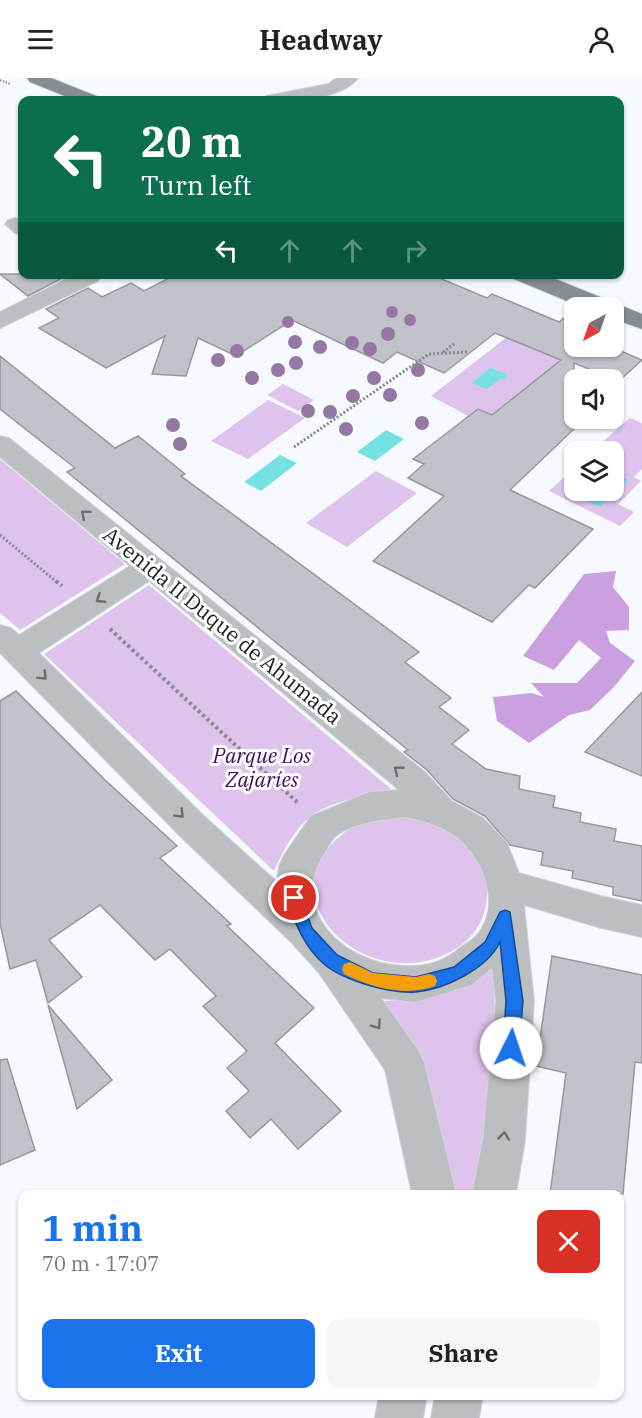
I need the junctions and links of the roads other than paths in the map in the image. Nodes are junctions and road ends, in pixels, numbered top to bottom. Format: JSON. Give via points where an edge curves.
{"nodes":[{"id":1,"x":349,"y":78,"type":"edge"},
{"id":2,"x":27,"y":80,"type":"edge"},
{"id":3,"x":66,"y":96,"type":"edge"},
{"id":4,"x":293,"y":96,"type":"edge"},
{"id":5,"x":84,"y":279,"type":"edge"},
{"id":6,"x":534,"y":279,"type":"edge"},
{"id":7,"x":578,"y":297,"type":"edge"},
{"id":8,"x":624,"y":315,"type":"edge"},
{"id":9,"x":0,"y":321,"type":"edge"},
{"id":10,"x":642,"y":322,"type":"edge"},
{"id":11,"x":0,"y":444,"type":"edge"},
{"id":12,"x":150,"y":567,"type":"junction"},
{"id":13,"x":9,"y":644,"type":"edge"},
{"id":14,"x":440,"y":811,"type":"junction"},
{"id":15,"x":506,"y":900,"type":"junction"},
{"id":16,"x":642,"y":921,"type":"edge"},
{"id":17,"x":318,"y":946,"type":"junction"},
{"id":18,"x":433,"y":1190,"type":"edge"},
{"id":19,"x":495,"y":1190,"type":"edge"},
{"id":20,"x":402,"y":1400,"type":"edge"},
{"id":21,"x":458,"y":1400,"type":"edge"},
{"id":22,"x":399,"y":1418,"type":"edge"},
{"id":23,"x":455,"y":1418,"type":"edge"}],
"edges":[{"from":1,"to":4,"type":"street","via":[[334,88]]},
{"from":2,"to":3,"type":"main road"},
{"from":5,"to":9,"type":"street"},
{"from":6,"to":7,"type":"main road"},
{"from":8,"to":10,"type":"main road"},
{"from":12,"to":11,"type":"street","name":"Avenida II Duque de Ahumada","one_way":true},
{"from":12,"to":13,"type":"street","one_way":true,"via":[[87,608]]},
{"from":14,"to":12,"type":"street","name":"Avenida II Duque de Ahumada","one_way":true,"via":[[413,782]]},
{"from":13,"to":17,"type":"street","one_way":true},
{"from":14,"to":15,"type":"street","via":[[471,828],[494,853]]},
{"from":14,"to":17,"type":"street","via":[[405,803],[370,806],[323,826],[297,866],[294,898]]},
{"from":15,"to":16,"type":"street"},
{"from":15,"to":17,"type":"street","via":[[490,947],[458,973],[416,984],[371,980]]},
{"from":19,"to":15,"type":"street","one_way":true,"via":[[504,1140],[514,1001]]},
{"from":17,"to":18,"type":"street","one_way":true,"via":[[404,1063]]},
{"from":20,"to":22,"type":"street"},
{"from":21,"to":23,"type":"street"}]}
